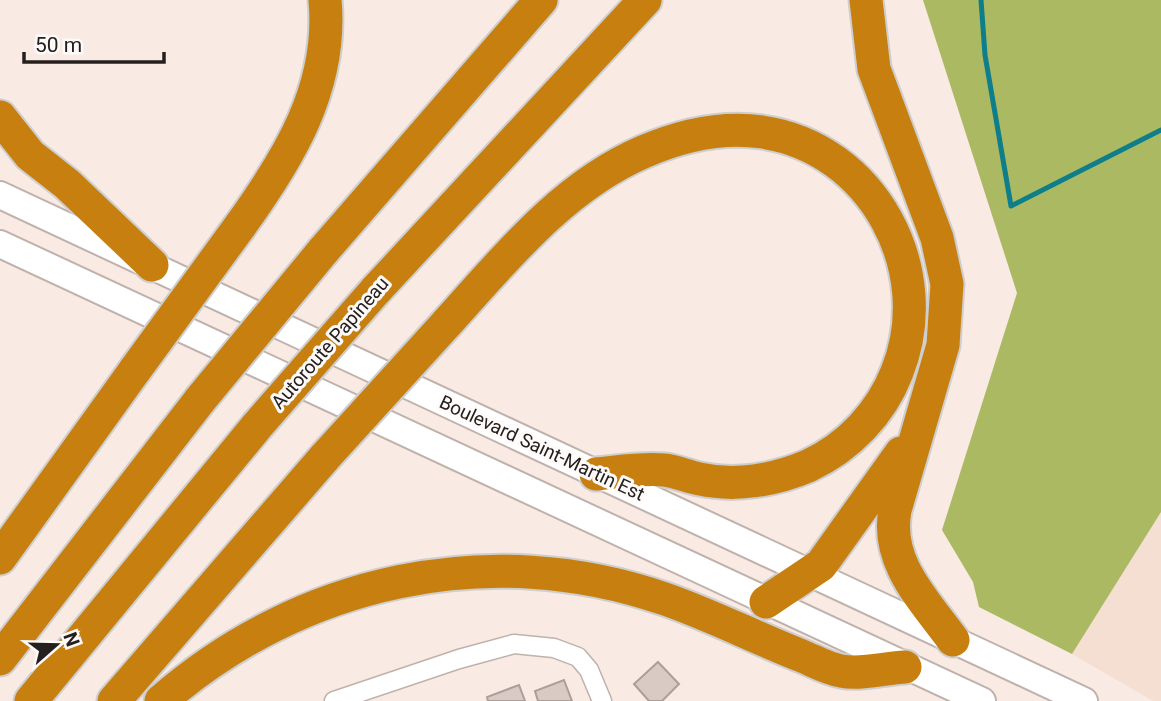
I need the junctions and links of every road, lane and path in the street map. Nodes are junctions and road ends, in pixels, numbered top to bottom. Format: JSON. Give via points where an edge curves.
{"nodes":[{"id":1,"x":325,"y":0,"type":"edge"},
{"id":2,"x":527,"y":0,"type":"edge"},
{"id":3,"x":541,"y":0,"type":"edge"},
{"id":4,"x":645,"y":0,"type":"edge"},
{"id":5,"x":866,"y":0,"type":"edge"},
{"id":6,"x":0,"y":117,"type":"edge"},
{"id":7,"x":0,"y":195,"type":"edge"},
{"id":8,"x":355,"y":212,"type":"junction"},
{"id":9,"x":0,"y":244,"type":"edge"},
{"id":10,"x":152,"y":265,"type":"junction"},
{"id":11,"x":921,"y":416,"type":"junction"},
{"id":12,"x":596,"y":474,"type":"junction"},
{"id":13,"x":0,"y":558,"type":"edge"},
{"id":14,"x":811,"y":574,"type":"junction"},
{"id":15,"x":766,"y":602,"type":"junction"},
{"id":16,"x":953,"y":640,"type":"junction"},
{"id":17,"x":0,"y":659,"type":"edge"},
{"id":18,"x":905,"y":667,"type":"junction"},
{"id":19,"x":361,"y":696,"type":"edge"},
{"id":20,"x":32,"y":701,"type":"edge"},
{"id":21,"x":114,"y":701,"type":"edge"},
{"id":22,"x":161,"y":701,"type":"edge"},
{"id":23,"x":334,"y":701,"type":"edge"},
{"id":24,"x":602,"y":701,"type":"edge"},
{"id":25,"x":982,"y":701,"type":"edge"},
{"id":26,"x":1084,"y":701,"type":"edge"}],
"edges":[{"from":1,"to":13,"type":"highway","bridge":true,"via":[[324,56],[311,106],[286,157]]},
{"from":2,"to":8,"type":"highway"},
{"from":3,"to":8,"type":"highway"},
{"from":4,"to":20,"type":"highway","name":"Autoroute Papineau","bridge":true,"via":[[257,426]]},
{"from":5,"to":11,"type":"highway","via":[[874,69],[937,238],[947,284],[943,345]]},
{"from":6,"to":10,"type":"highway","via":[[30,155]]},
{"from":7,"to":10,"type":"main road","name":"Boulevard Saint-Martin Est"},
{"from":8,"to":17,"type":"highway","bridge":true,"via":[[200,400]]},
{"from":9,"to":15,"type":"main road"},
{"from":10,"to":12,"type":"main road","name":"Boulevard Saint-Martin Est"},
{"from":11,"to":14,"type":"highway","via":[[877,490]]},
{"from":11,"to":16,"type":"highway","via":[[895,510],[892,538],[905,573]]},
{"from":12,"to":14,"type":"main road","name":"Boulevard Saint-Martin Est"},
{"from":12,"to":21,"type":"highway","bridge":true,"via":[[665,470],[713,481],[762,480],[810,465],[859,430],[883,401],[899,367],[908,334],[910,298],[898,241],[863,184],[832,159],[779,135],[726,131],[664,144],[623,162],[564,202],[509,254],[325,457]]},
{"from":14,"to":15,"type":"highway"},
{"from":14,"to":16,"type":"main road","name":"Boulevard Saint-Martin Est"},
{"from":15,"to":18,"type":"main road"},
{"from":16,"to":26,"type":"main road","name":"Boulevard Saint-Martin Est"},
{"from":18,"to":22,"type":"highway","via":[[841,671],[644,592],[555,573],[481,570],[394,581],[306,608],[241,642]]},
{"from":18,"to":25,"type":"main road"},
{"from":19,"to":23,"type":"street"},
{"from":19,"to":24,"type":"street","via":[[492,649],[522,644],[565,650],[578,657]]}]}
